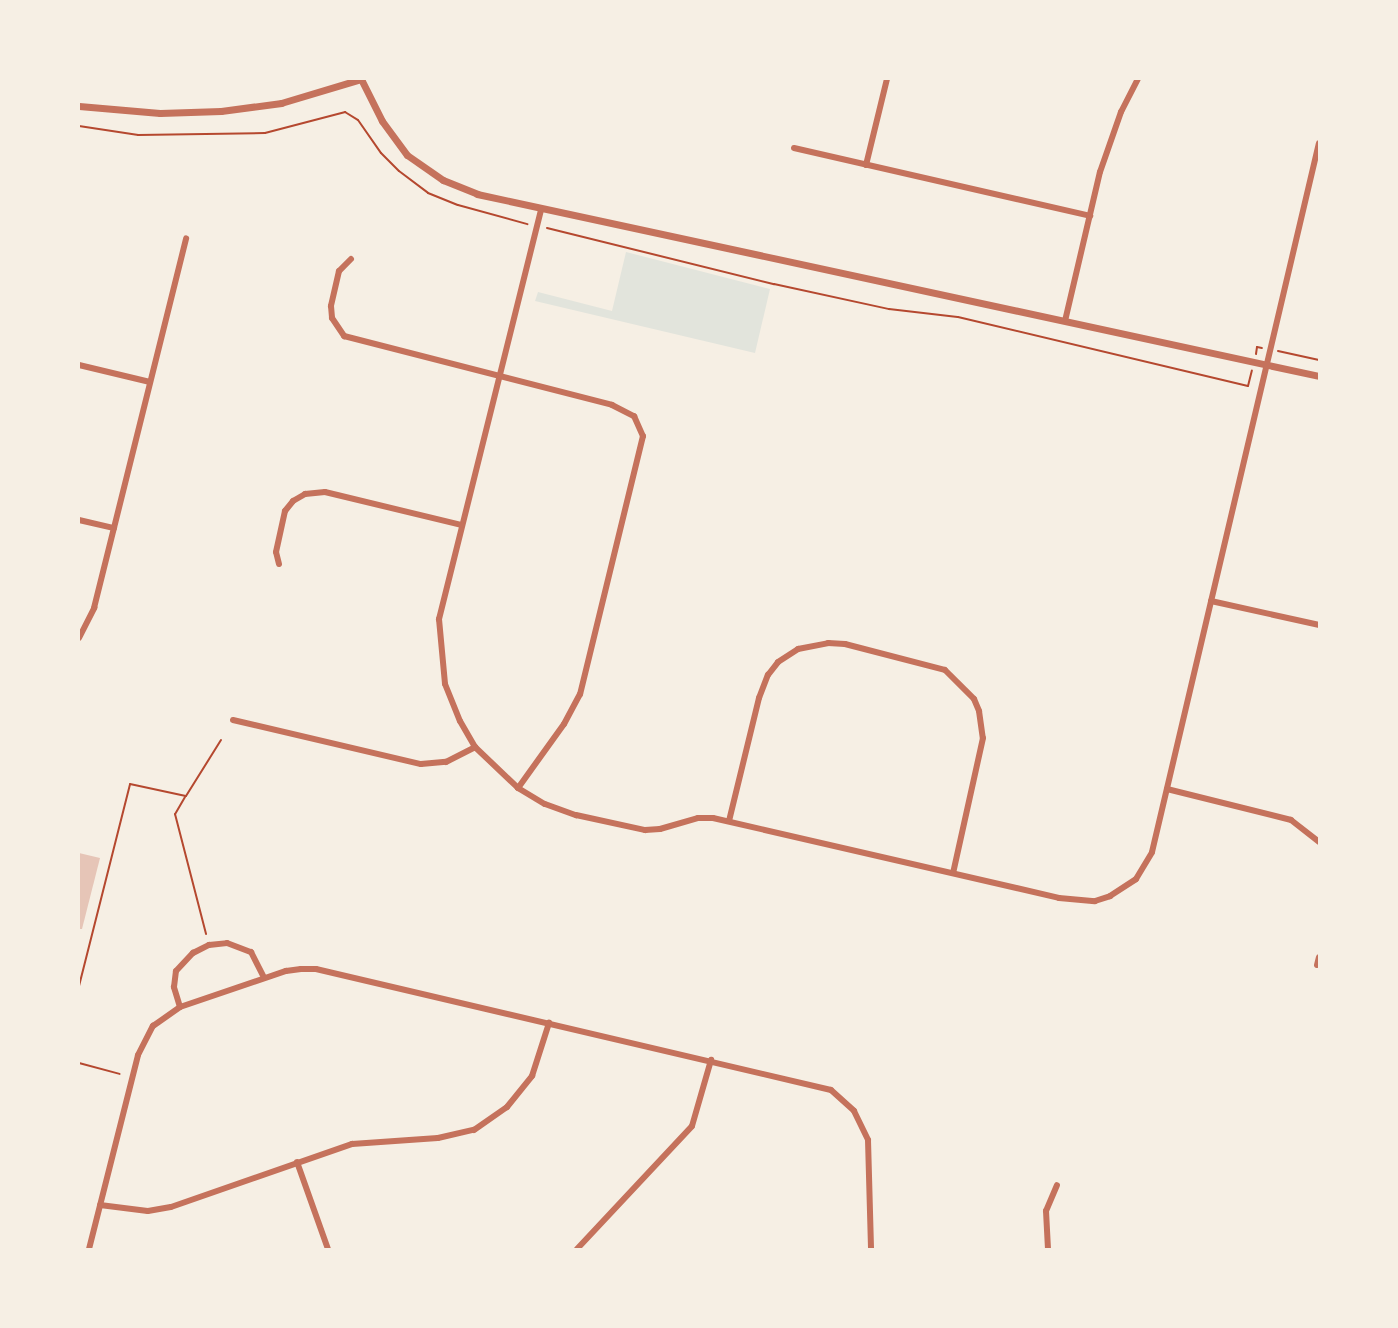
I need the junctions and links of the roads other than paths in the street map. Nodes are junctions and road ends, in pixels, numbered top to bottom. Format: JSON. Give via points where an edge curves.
{"nodes":[{"id":1,"x":361,"y":79,"type":"edge"},
{"id":2,"x":887,"y":79,"type":"edge"},
{"id":3,"x":1138,"y":79,"type":"edge"},
{"id":4,"x":79,"y":106,"type":"edge"},
{"id":5,"x":1319,"y":143,"type":"edge"},
{"id":6,"x":793,"y":148,"type":"dead end"},
{"id":7,"x":866,"y":164,"type":"junction"},
{"id":8,"x":541,"y":209,"type":"junction"},
{"id":9,"x":1090,"y":216,"type":"junction"},
{"id":10,"x":186,"y":238,"type":"dead end"},
{"id":11,"x":351,"y":259,"type":"dead end"},
{"id":12,"x":1065,"y":321,"type":"junction"},
{"id":13,"x":79,"y":365,"type":"edge"},
{"id":14,"x":1267,"y":365,"type":"junction"},
{"id":15,"x":1319,"y":376,"type":"edge"},
{"id":16,"x":499,"y":377,"type":"junction"},
{"id":17,"x":150,"y":382,"type":"junction"},
{"id":18,"x":79,"y":520,"type":"edge"},
{"id":19,"x":461,"y":525,"type":"junction"},
{"id":20,"x":114,"y":528,"type":"junction"},
{"id":21,"x":279,"y":564,"type":"dead end"},
{"id":22,"x":1211,"y":601,"type":"junction"},
{"id":23,"x":1319,"y":625,"type":"edge"},
{"id":24,"x":79,"y":638,"type":"edge"},
{"id":25,"x":233,"y":720,"type":"dead end"},
{"id":26,"x":475,"y":747,"type":"junction"},
{"id":27,"x":518,"y":788,"type":"junction"},
{"id":28,"x":1167,"y":789,"type":"junction"},
{"id":29,"x":729,"y":821,"type":"junction"},
{"id":30,"x":1319,"y":842,"type":"edge"},
{"id":31,"x":953,"y":873,"type":"junction"},
{"id":32,"x":264,"y":978,"type":"junction"},
{"id":33,"x":180,"y":1007,"type":"junction"},
{"id":34,"x":549,"y":1023,"type":"junction"},
{"id":35,"x":711,"y":1060,"type":"junction"},
{"id":36,"x":297,"y":1162,"type":"junction"},
{"id":37,"x":1057,"y":1185,"type":"dead end"},
{"id":38,"x":100,"y":1205,"type":"junction"},
{"id":39,"x":89,"y":1249,"type":"edge"},
{"id":40,"x":328,"y":1249,"type":"edge"},
{"id":41,"x":577,"y":1249,"type":"edge"},
{"id":42,"x":871,"y":1249,"type":"edge"},
{"id":43,"x":1048,"y":1249,"type":"edge"}],
"edges":[{"from":1,"to":4,"type":"street","via":[[281,103],[221,111],[160,113]]},
{"from":1,"to":8,"type":"street","via":[[393,138],[426,170],[455,187]]},
{"from":2,"to":7,"type":"street"},
{"from":3,"to":9,"type":"street","via":[[1110,140]]},
{"from":5,"to":14,"type":"street"},
{"from":6,"to":7,"type":"street"},
{"from":7,"to":9,"type":"street"},
{"from":8,"to":12,"type":"street"},
{"from":8,"to":16,"type":"street"},
{"from":9,"to":12,"type":"street"},
{"from":10,"to":17,"type":"street"},
{"from":11,"to":16,"type":"street","via":[[339,271],[331,306],[332,318],[344,336]]},
{"from":12,"to":14,"type":"street"},
{"from":13,"to":17,"type":"street"},
{"from":14,"to":15,"type":"street"},
{"from":14,"to":22,"type":"street"},
{"from":16,"to":19,"type":"street"},
{"from":16,"to":27,"type":"street","via":[[626,410],[643,436],[580,694]]},
{"from":17,"to":20,"type":"street"},
{"from":18,"to":20,"type":"street"},
{"from":19,"to":21,"type":"street","via":[[325,492],[305,494],[285,511],[276,552]]},
{"from":19,"to":26,"type":"street","via":[[443,599],[439,641],[450,701]]},
{"from":20,"to":24,"type":"street","via":[[94,608]]},
{"from":22,"to":23,"type":"street"},
{"from":22,"to":28,"type":"street"},
{"from":25,"to":26,"type":"street","via":[[421,764],[446,762]]},
{"from":26,"to":27,"type":"street"},
{"from":27,"to":29,"type":"street","via":[[560,810],[631,828],[660,829],[698,818]]},
{"from":28,"to":30,"type":"street","via":[[1291,820]]},
{"from":28,"to":31,"type":"street","via":[[1145,866],[1136,879],[1110,896],[1082,901]]},
{"from":29,"to":31,"type":"street"},
{"from":29,"to":31,"type":"street","via":[[768,675],[798,649],[845,644],[945,670],[965,687],[976,705],[983,738]]},
{"from":32,"to":33,"type":"street"},
{"from":32,"to":33,"type":"street","via":[[251,952],[227,943],[203,947],[176,971],[173,988]]},
{"from":32,"to":34,"type":"street","via":[[316,969]]},
{"from":33,"to":38,"type":"street","via":[[153,1026],[138,1055]]},
{"from":34,"to":35,"type":"street"},
{"from":34,"to":36,"type":"street","via":[[532,1076],[507,1107],[474,1130],[438,1138],[352,1144]]},
{"from":35,"to":41,"type":"street","via":[[692,1126]]},
{"from":35,"to":42,"type":"street","via":[[831,1090],[854,1111],[868,1140]]},
{"from":36,"to":38,"type":"street","via":[[172,1207],[148,1211]]},
{"from":36,"to":40,"type":"street"},
{"from":37,"to":43,"type":"street","via":[[1046,1211]]},
{"from":38,"to":39,"type":"street"}]}
